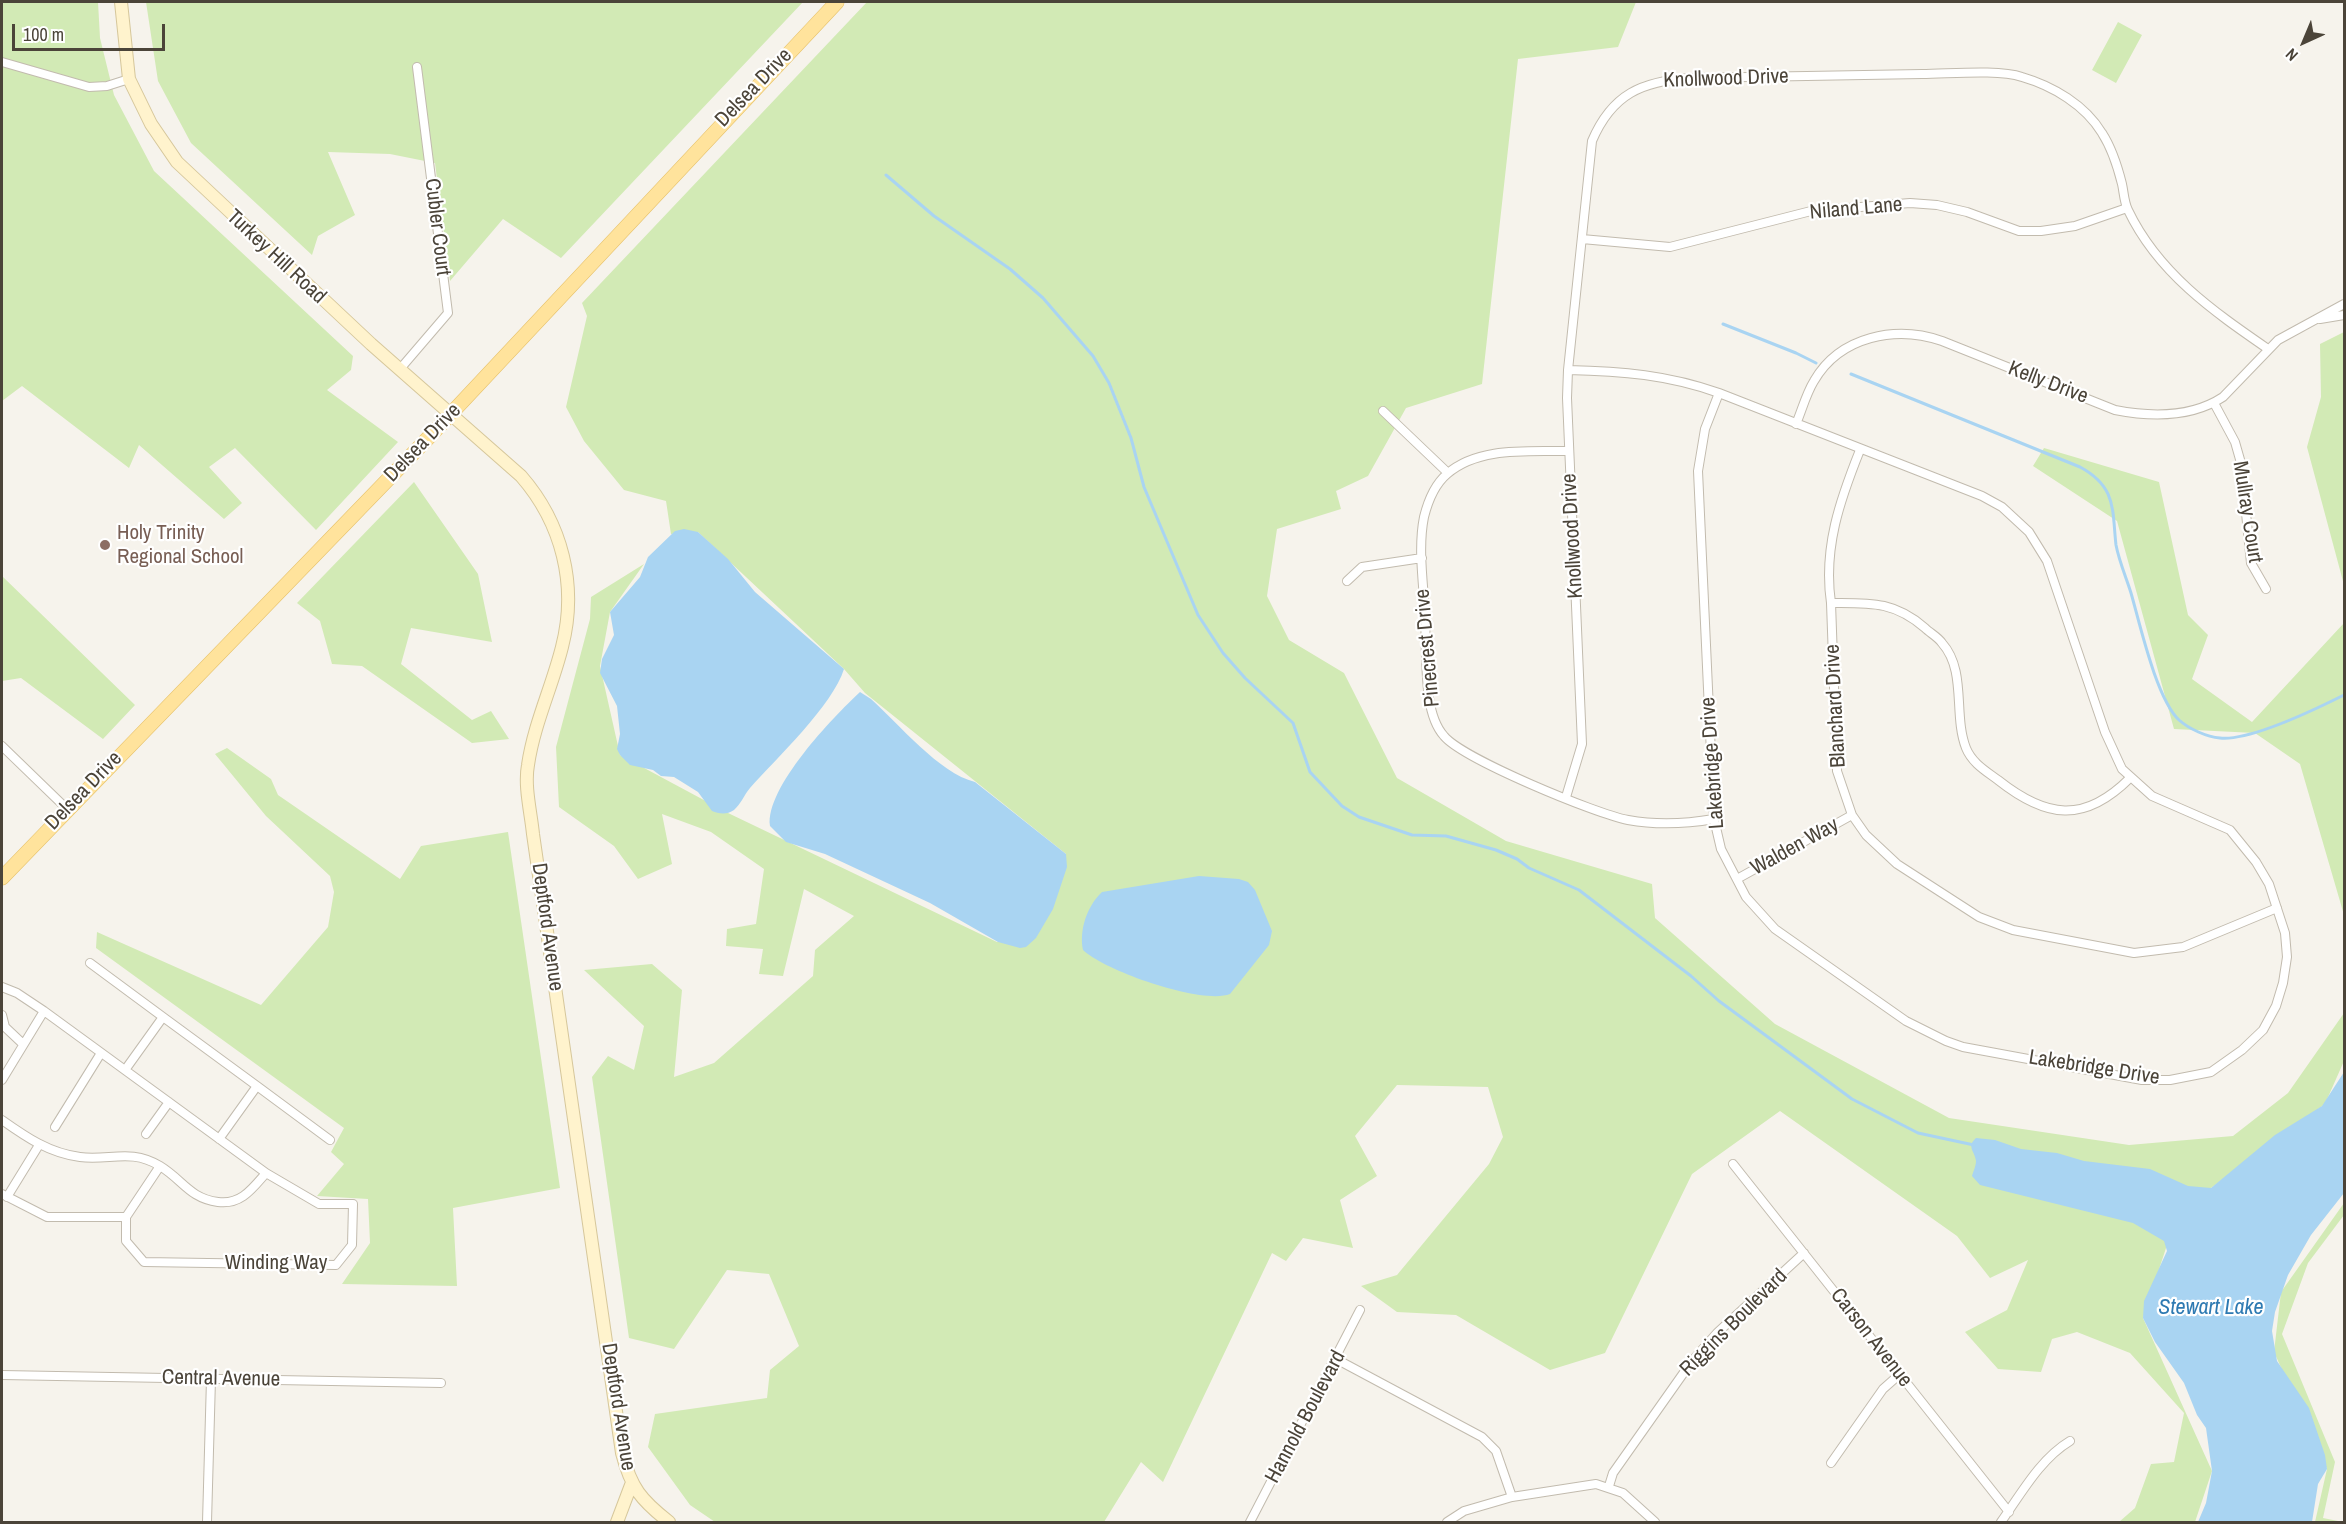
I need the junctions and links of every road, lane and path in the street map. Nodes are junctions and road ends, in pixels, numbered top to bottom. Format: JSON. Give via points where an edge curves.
{"nodes":[{"id":1,"x":121,"y":2,"type":"edge"},
{"id":2,"x":837,"y":2,"type":"edge"},
{"id":3,"x":2,"y":62,"type":"edge"},
{"id":4,"x":417,"y":67,"type":"dead end"},
{"id":5,"x":129,"y":79,"type":"junction"},
{"id":6,"x":2127,"y":208,"type":"junction"},
{"id":7,"x":1581,"y":239,"type":"junction"},
{"id":8,"x":2344,"y":304,"type":"edge"},
{"id":9,"x":2344,"y":315,"type":"edge"},
{"id":10,"x":2317,"y":320,"type":"junction"},
{"id":11,"x":2268,"y":349,"type":"junction"},
{"id":12,"x":400,"y":369,"type":"junction"},
{"id":13,"x":1568,"y":370,"type":"junction"},
{"id":14,"x":1719,"y":393,"type":"junction"},
{"id":15,"x":2214,"y":403,"type":"junction"},
{"id":16,"x":1383,"y":411,"type":"dead end"},
{"id":17,"x":449,"y":414,"type":"junction"},
{"id":18,"x":1796,"y":424,"type":"junction"},
{"id":19,"x":1860,"y":450,"type":"junction"},
{"id":20,"x":1569,"y":451,"type":"junction"},
{"id":21,"x":1448,"y":473,"type":"junction"},
{"id":22,"x":1422,"y":558,"type":"junction"},
{"id":23,"x":1347,"y":580,"type":"dead end"},
{"id":24,"x":2266,"y":589,"type":"dead end"},
{"id":25,"x":1831,"y":603,"type":"junction"},
{"id":26,"x":2,"y":746,"type":"edge"},
{"id":27,"x":2130,"y":778,"type":"junction"},
{"id":28,"x":1566,"y":797,"type":"junction"},
{"id":29,"x":67,"y":809,"type":"junction"},
{"id":30,"x":1852,"y":815,"type":"junction"},
{"id":31,"x":1714,"y":819,"type":"junction"},
{"id":32,"x":2,"y":878,"type":"edge"},
{"id":33,"x":1737,"y":879,"type":"junction"},
{"id":34,"x":2277,"y":908,"type":"junction"},
{"id":35,"x":90,"y":963,"type":"dead end"},
{"id":36,"x":2,"y":987,"type":"edge"},
{"id":37,"x":44,"y":1011,"type":"junction"},
{"id":38,"x":2,"y":1015,"type":"edge"},
{"id":39,"x":163,"y":1017,"type":"junction"},
{"id":40,"x":23,"y":1044,"type":"junction"},
{"id":41,"x":101,"y":1053,"type":"junction"},
{"id":42,"x":125,"y":1070,"type":"junction"},
{"id":43,"x":2,"y":1080,"type":"edge"},
{"id":44,"x":257,"y":1086,"type":"junction"},
{"id":45,"x":169,"y":1102,"type":"junction"},
{"id":46,"x":2,"y":1120,"type":"edge"},
{"id":47,"x":55,"y":1127,"type":"dead end"},
{"id":48,"x":146,"y":1134,"type":"dead end"},
{"id":49,"x":219,"y":1139,"type":"junction"},
{"id":50,"x":330,"y":1140,"type":"dead end"},
{"id":51,"x":39,"y":1145,"type":"junction"},
{"id":52,"x":1732,"y":1164,"type":"dead end"},
{"id":53,"x":160,"y":1166,"type":"junction"},
{"id":54,"x":267,"y":1173,"type":"junction"},
{"id":55,"x":4,"y":1195,"type":"edge"},
{"id":56,"x":126,"y":1217,"type":"junction"},
{"id":57,"x":1804,"y":1253,"type":"junction"},
{"id":58,"x":1360,"y":1311,"type":"dead end"},
{"id":59,"x":1336,"y":1359,"type":"junction"},
{"id":60,"x":1900,"y":1374,"type":"junction"},
{"id":61,"x":2,"y":1375,"type":"edge"},
{"id":62,"x":212,"y":1379,"type":"junction"},
{"id":63,"x":441,"y":1383,"type":"dead end"},
{"id":64,"x":2070,"y":1441,"type":"dead end"},
{"id":65,"x":1831,"y":1462,"type":"dead end"},
{"id":66,"x":631,"y":1485,"type":"junction"},
{"id":67,"x":1609,"y":1486,"type":"junction"},
{"id":68,"x":1512,"y":1497,"type":"junction"},
{"id":69,"x":2008,"y":1512,"type":"junction"},
{"id":70,"x":207,"y":1522,"type":"edge"},
{"id":71,"x":617,"y":1522,"type":"edge"},
{"id":72,"x":669,"y":1522,"type":"edge"},
{"id":73,"x":1250,"y":1522,"type":"edge"},
{"id":74,"x":1447,"y":1522,"type":"edge"},
{"id":75,"x":1655,"y":1522,"type":"edge"},
{"id":76,"x":2001,"y":1522,"type":"edge"}],
"edges":[{"from":1,"to":5,"type":"street","name":"Turkey Hill Road"},
{"from":2,"to":17,"type":"main road","name":"Delsea Drive"},
{"from":3,"to":5,"type":"street","via":[[89,87]]},
{"from":4,"to":12,"type":"street","name":"Cubler Court","via":[[448,313]]},
{"from":5,"to":12,"type":"street","name":"Turkey Hill Road","via":[[151,124],[177,162]]},
{"from":6,"to":7,"type":"street","name":"Niland Lane","via":[[2075,226],[2041,231],[2019,231],[1967,212],[1910,203],[1810,211],[1670,247]]},
{"from":6,"to":7,"type":"street","name":"Knollwood Drive","via":[[2102,133],[2064,95],[2019,76],[1691,78],[1647,83],[1629,92],[1599,123],[1592,141]]},
{"from":6,"to":11,"type":"street","name":"Knollwood Drive","via":[[2154,252],[2188,291]]},
{"from":7,"to":13,"type":"street","name":"Knollwood Drive"},
{"from":8,"to":10,"type":"street","name":"Kelly Drive"},
{"from":9,"to":10,"type":"street","name":"Kelly Drive"},
{"from":10,"to":11,"type":"street","name":"Kelly Drive"},
{"from":11,"to":15,"type":"street","name":"Kelly Drive"},
{"from":12,"to":17,"type":"street","name":"Turkey Hill Road"},
{"from":13,"to":14,"type":"street","name":"Lakebridge Drive","via":[[1666,377]]},
{"from":13,"to":20,"type":"street","name":"Knollwood Drive"},
{"from":14,"to":18,"type":"street","name":"Lakebridge Drive"},
{"from":14,"to":31,"type":"street","name":"Lakebridge Drive","via":[[1705,429],[1698,471]]},
{"from":15,"to":18,"type":"street","name":"Kelly Drive","via":[[2184,413],[2159,415],[2115,410],[1933,338],[1899,332],[1862,340],[1830,362],[1814,380]]},
{"from":15,"to":24,"type":"street","name":"Mullray Court","via":[[2241,462],[2251,563]]},
{"from":16,"to":21,"type":"street"},
{"from":17,"to":29,"type":"main road","name":"Delsea Drive"},
{"from":17,"to":66,"type":"street","name":"Deptford Avenue","via":[[520,476],[538,497],[560,539],[564,558],[568,606],[562,645],[527,768],[533,834],[622,1453]]},
{"from":18,"to":19,"type":"street","name":"Lakebridge Drive"},
{"from":19,"to":25,"type":"street","name":"Blanchard Drive","via":[[1833,526],[1829,556]]},
{"from":19,"to":27,"type":"street","name":"Lakebridge Drive","via":[[1982,496],[2002,507],[2029,532],[2047,561],[2115,756]]},
{"from":20,"to":21,"type":"street","name":"Pinecrest Drive","via":[[1490,454],[1469,460]]},
{"from":20,"to":28,"type":"street","name":"Knollwood Drive","via":[[1582,744]]},
{"from":21,"to":22,"type":"street","name":"Pinecrest Drive","via":[[1428,500]]},
{"from":22,"to":23,"type":"street","via":[[1362,567]]},
{"from":22,"to":28,"type":"street","name":"Pinecrest Drive","via":[[1429,698],[1436,722],[1444,735],[1473,758]]},
{"from":25,"to":27,"type":"street","via":[[1891,606],[1909,614],[1943,643],[1953,663],[1967,749],[1974,762],[2025,800],[2047,810],[2068,812],[2091,807],[2111,796]]},
{"from":25,"to":30,"type":"street","name":"Blanchard Drive","via":[[1837,771]]},
{"from":26,"to":29,"type":"street"},
{"from":27,"to":34,"type":"street","name":"Lakebridge Drive","via":[[2152,796],[2230,830],[2260,869]]},
{"from":28,"to":31,"type":"street","name":"Pinecrest Drive","via":[[1627,820],[1680,824]]},
{"from":29,"to":32,"type":"main road","name":"Delsea Drive"},
{"from":30,"to":33,"type":"street","name":"Walden Way"},
{"from":30,"to":34,"type":"street","name":"Blanchard Drive","via":[[1866,835],[1897,864],[1979,917],[2013,930],[2134,953],[2154,952],[2183,947]]},
{"from":31,"to":33,"type":"street","name":"Lakebridge Drive","via":[[1721,849]]},
{"from":33,"to":34,"type":"street","name":"Lakebridge Drive","via":[[1746,897],[1775,929],[1924,1031],[1963,1047],[2142,1080],[2187,1078],[2211,1072],[2263,1030],[2281,991],[2287,957]]},
{"from":35,"to":39,"type":"street"},
{"from":36,"to":37,"type":"street","name":"Winding Way"},
{"from":37,"to":40,"type":"street"},
{"from":37,"to":41,"type":"street","name":"Winding Way"},
{"from":38,"to":40,"type":"street","via":[[5,1027]]},
{"from":39,"to":42,"type":"street"},
{"from":39,"to":44,"type":"street"},
{"from":40,"to":43,"type":"street"},
{"from":41,"to":42,"type":"street","name":"Winding Way"},
{"from":41,"to":47,"type":"street"},
{"from":42,"to":45,"type":"street","name":"Winding Way"},
{"from":44,"to":49,"type":"street"},
{"from":44,"to":50,"type":"street"},
{"from":45,"to":48,"type":"street"},
{"from":45,"to":49,"type":"street","name":"Winding Way"},
{"from":46,"to":51,"type":"street"},
{"from":49,"to":54,"type":"street","name":"Winding Way"},
{"from":51,"to":53,"type":"street","via":[[81,1157],[129,1154]]},
{"from":51,"to":55,"type":"street"},
{"from":52,"to":57,"type":"street","name":"Carson Avenue"},
{"from":53,"to":54,"type":"street","via":[[193,1195],[220,1202],[243,1199]]},
{"from":53,"to":56,"type":"street"},
{"from":54,"to":56,"type":"street","name":"Winding Way","via":[[319,1204],[353,1204],[352,1245],[336,1265],[144,1262],[126,1241]]},
{"from":55,"to":56,"type":"street","via":[[47,1217]]},
{"from":57,"to":60,"type":"street","name":"Carson Avenue"},
{"from":57,"to":67,"type":"street","name":"Riggins Boulevard","via":[[1692,1361],[1613,1473]]},
{"from":58,"to":59,"type":"street","name":"Hannold Boulevard"},
{"from":59,"to":68,"type":"street","via":[[1482,1437],[1496,1451]]},
{"from":59,"to":73,"type":"street","name":"Hannold Boulevard"},
{"from":60,"to":65,"type":"street","via":[[1883,1389]]},
{"from":60,"to":69,"type":"street","name":"Carson Avenue"},
{"from":61,"to":62,"type":"street","name":"Central Avenue"},
{"from":62,"to":63,"type":"street","name":"Central Avenue"},
{"from":62,"to":70,"type":"street"},
{"from":64,"to":69,"type":"street","via":[[2056,1449]]},
{"from":66,"to":71,"type":"street","name":"Deptford Avenue"},
{"from":66,"to":72,"type":"street","name":"Deptford Avenue","via":[[642,1500]]},
{"from":67,"to":68,"type":"street","via":[[1596,1484]]},
{"from":67,"to":75,"type":"street","via":[[1623,1493]]},
{"from":68,"to":74,"type":"street","via":[[1464,1511]]},
{"from":69,"to":76,"type":"street"}]}
